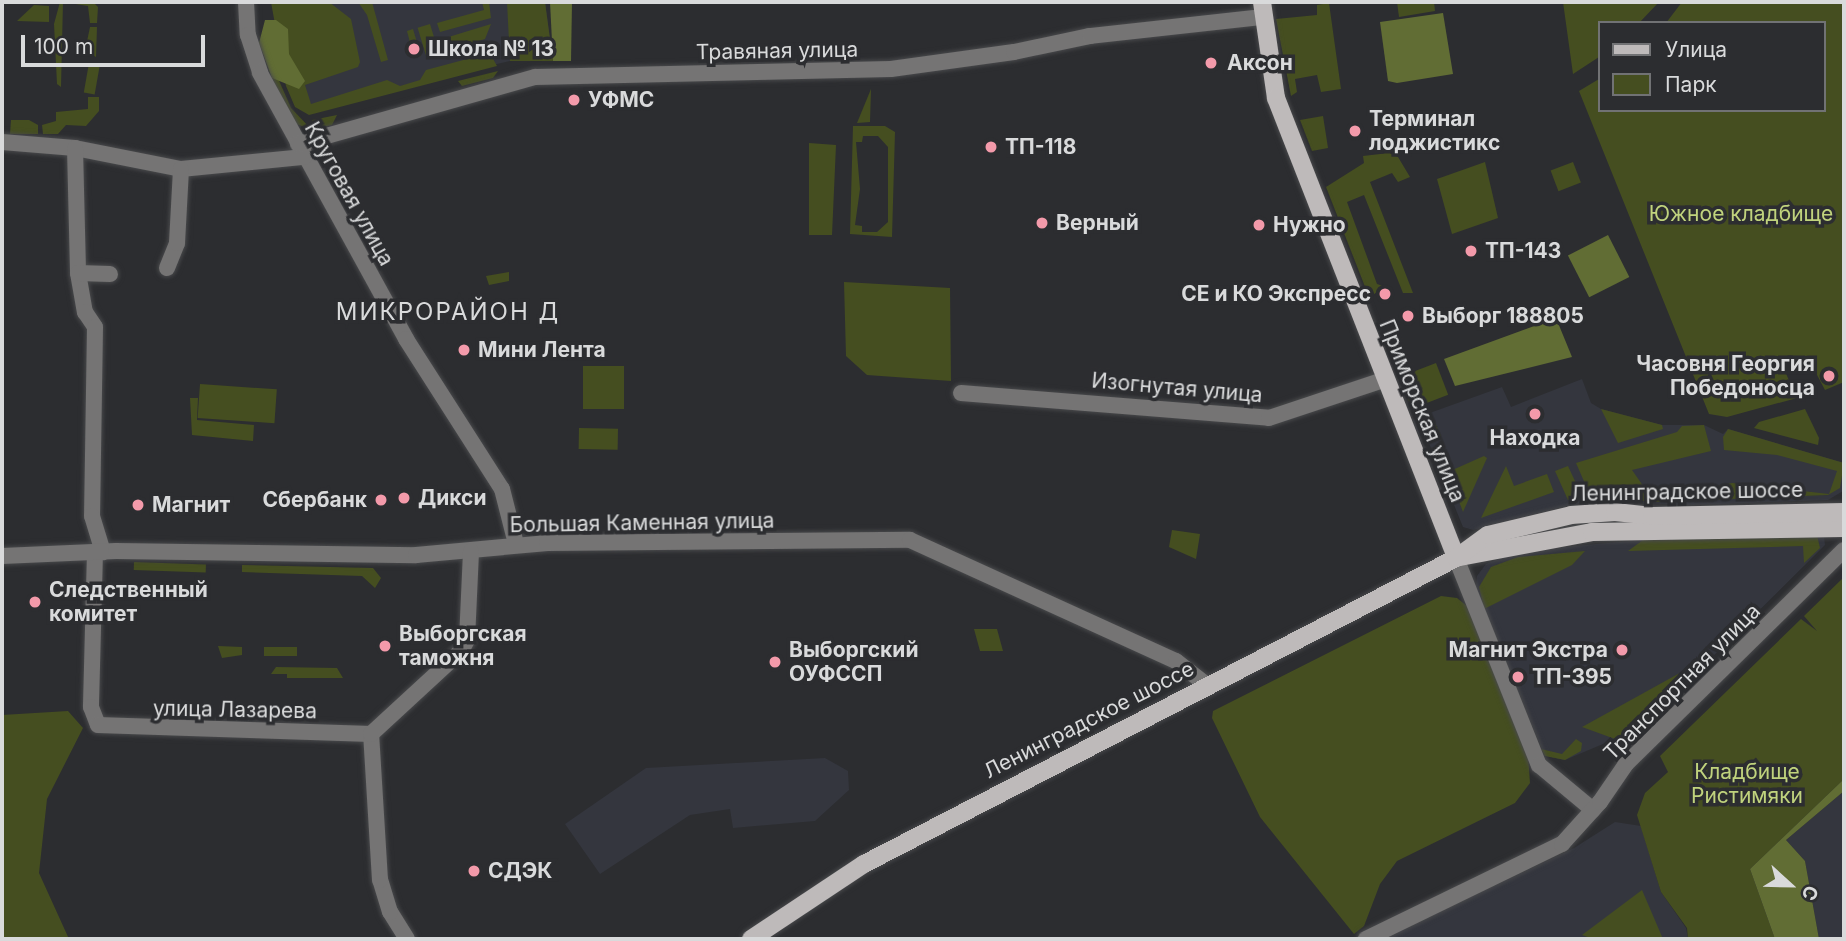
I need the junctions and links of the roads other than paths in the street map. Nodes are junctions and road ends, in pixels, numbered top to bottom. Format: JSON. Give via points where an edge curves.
{"nodes":[{"id":1,"x":234,"y":2,"type":"edge"},
{"id":2,"x":246,"y":10,"type":"edge"},
{"id":3,"x":1262,"y":10,"type":"edge"},
{"id":4,"x":2,"y":142,"type":"edge"},
{"id":5,"x":75,"y":148,"type":"junction"},
{"id":6,"x":301,"y":151,"type":"junction"},
{"id":7,"x":181,"y":169,"type":"junction"},
{"id":8,"x":167,"y":268,"type":"dead end"},
{"id":9,"x":78,"y":273,"type":"junction"},
{"id":10,"x":110,"y":274,"type":"dead end"},
{"id":11,"x":1383,"y":380,"type":"junction"},
{"id":12,"x":961,"y":393,"type":"dead end"},
{"id":13,"x":1844,"y":512,"type":"edge"},
{"id":14,"x":1844,"y":528,"type":"edge"},
{"id":15,"x":516,"y":544,"type":"junction"},
{"id":16,"x":1844,"y":550,"type":"edge"},
{"id":17,"x":471,"y":551,"type":"junction"},
{"id":18,"x":99,"y":552,"type":"junction"},
{"id":19,"x":2,"y":556,"type":"edge"},
{"id":20,"x":1456,"y":558,"type":"junction"},
{"id":21,"x":1207,"y":685,"type":"junction"},
{"id":22,"x":371,"y":734,"type":"junction"},
{"id":23,"x":1593,"y":810,"type":"junction"},
{"id":24,"x":407,"y":939,"type":"edge"},
{"id":25,"x":751,"y":939,"type":"edge"},
{"id":26,"x":1366,"y":939,"type":"edge"}],
"edges":[{"from":1,"to":2,"type":"street"},
{"from":2,"to":6,"type":"street","name":"Круговая улица","via":[[260,73]]},
{"from":3,"to":6,"type":"street","name":"Травяная улица","via":[[891,69],[535,77]]},
{"from":3,"to":11,"type":"main road","name":"Приморская улица","via":[[1276,98]]},
{"from":4,"to":5,"type":"street","name":"Травяная улица"},
{"from":5,"to":7,"type":"street","name":"Травяная улица"},
{"from":5,"to":9,"type":"street"},
{"from":6,"to":7,"type":"street","name":"Травяная улица"},
{"from":6,"to":15,"type":"street","name":"Круговая улица","via":[[406,339],[502,489]]},
{"from":7,"to":8,"type":"street","via":[[177,243]]},
{"from":9,"to":10,"type":"street"},
{"from":9,"to":18,"type":"street","via":[[85,312],[95,327],[92,516]]},
{"from":11,"to":12,"type":"street","name":"Изогнутая улица","via":[[1269,418]]},
{"from":11,"to":20,"type":"main road","name":"Приморская улица"},
{"from":13,"to":20,"type":"main road","name":"Ленинградское шоссе","via":[[1571,515],[1488,535]]},
{"from":14,"to":20,"type":"main road","name":"Ленинградское шоссе","via":[[1592,532]]},
{"from":15,"to":17,"type":"street","name":"Большая Каменная улица"},
{"from":15,"to":21,"type":"street","name":"Большая Каменная улица","via":[[910,540],[1176,661]]},
{"from":16,"to":23,"type":"street","name":"Транспортная улица","via":[[1626,764]]},
{"from":17,"to":18,"type":"street","name":"Большая Каменная улица","via":[[416,555]]},
{"from":17,"to":22,"type":"street","via":[[467,640]]},
{"from":18,"to":19,"type":"street","name":"Большая Каменная улица"},
{"from":18,"to":22,"type":"street","name":"улица Лазарева","via":[[91,707],[98,725]]},
{"from":20,"to":21,"type":"main road","name":"Ленинградское шоссе"},
{"from":20,"to":23,"type":"street","name":"Приморская улица","via":[[1539,765]]},
{"from":21,"to":25,"type":"main road","name":"Ленинградское шоссе","via":[[864,864]]},
{"from":22,"to":24,"type":"street","via":[[380,880],[390,912]]},
{"from":23,"to":26,"type":"street","name":"Транспортная улица","via":[[1562,844]]}]}
